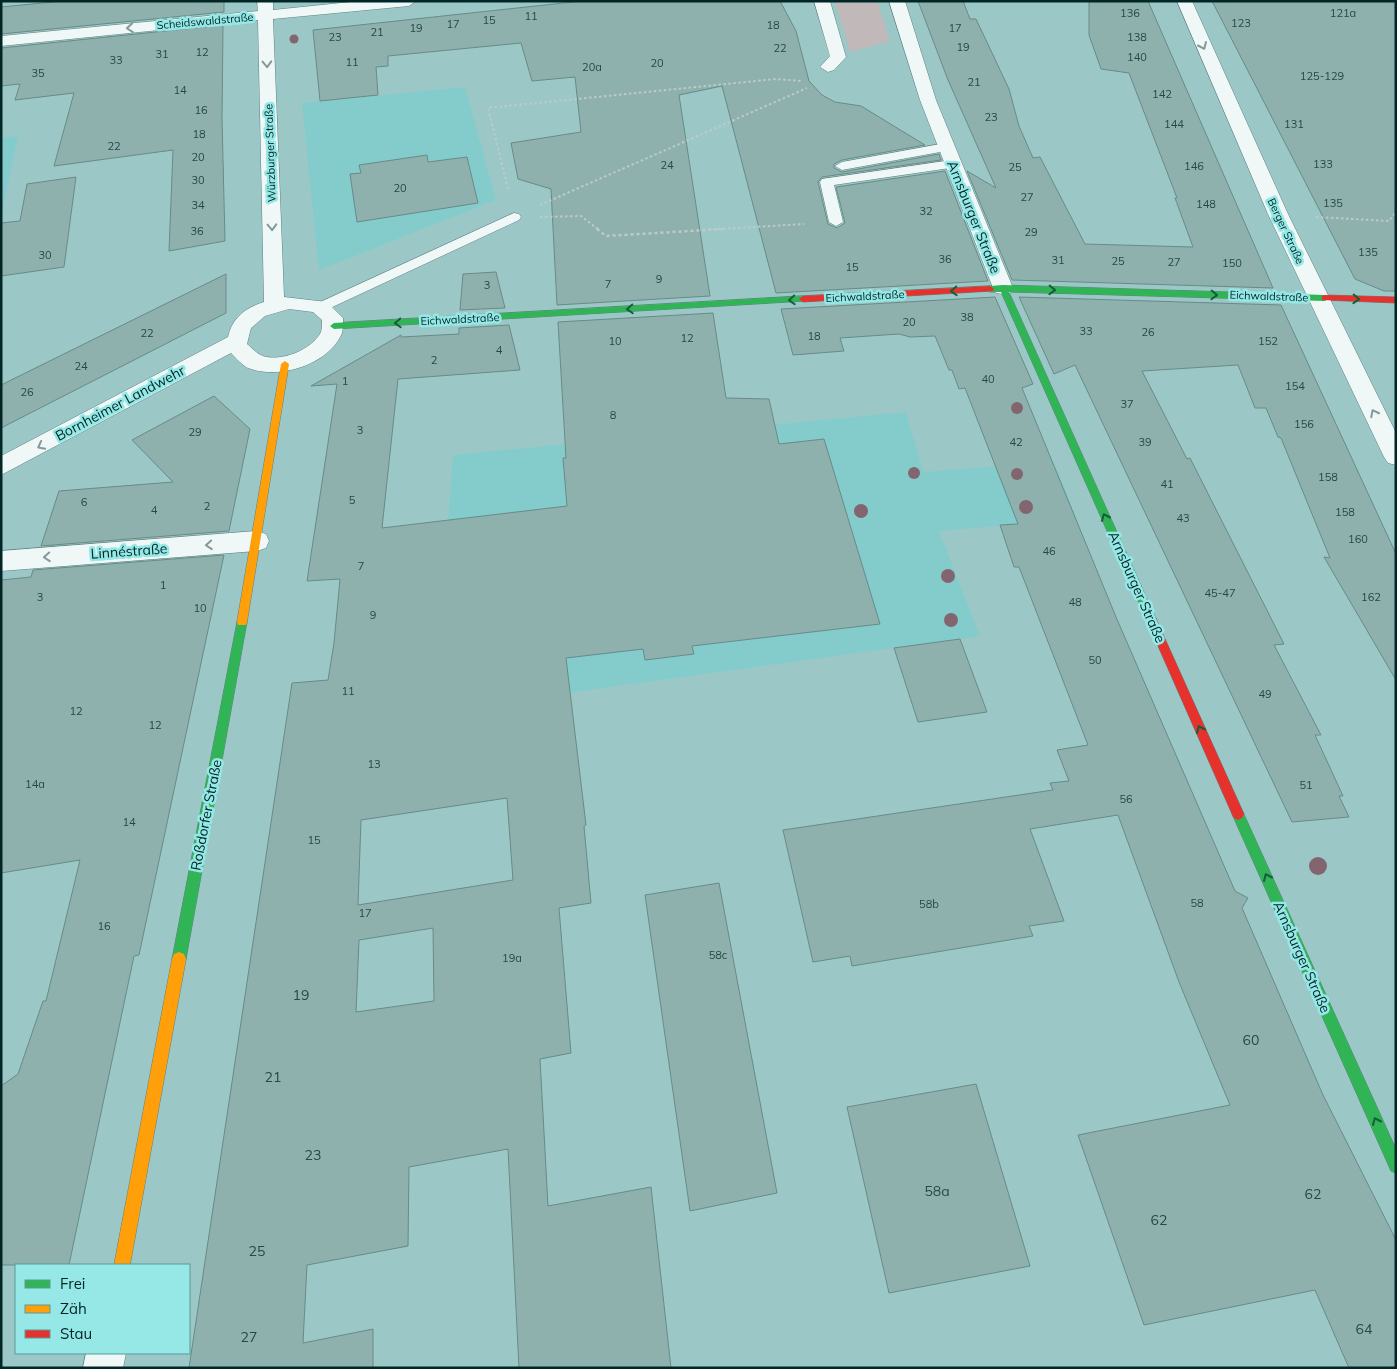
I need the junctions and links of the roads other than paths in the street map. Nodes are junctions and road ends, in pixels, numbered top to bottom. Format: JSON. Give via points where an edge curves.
{"nodes":[{"id":1,"x":409,"y":1,"type":"edge"},
{"id":2,"x":822,"y":1,"type":"edge"},
{"id":3,"x":897,"y":1,"type":"edge"},
{"id":4,"x":1184,"y":1,"type":"edge"},
{"id":5,"x":266,"y":8,"type":"edge"},
{"id":6,"x":1,"y":41,"type":"edge"},
{"id":7,"x":828,"y":67,"type":"dead end"},
{"id":8,"x":949,"y":155,"type":"junction"},
{"id":9,"x":842,"y":166,"type":"dead end"},
{"id":10,"x":514,"y":217,"type":"road end"},
{"id":11,"x":836,"y":222,"type":"road end"},
{"id":12,"x":1003,"y":288,"type":"junction"},
{"id":13,"x":1316,"y":298,"type":"junction"},
{"id":14,"x":1396,"y":300,"type":"edge"},
{"id":15,"x":274,"y":304,"type":"junction"},
{"id":16,"x":321,"y":307,"type":"junction"},
{"id":17,"x":334,"y":326,"type":"junction"},
{"id":18,"x":238,"y":340,"type":"junction"},
{"id":19,"x":284,"y":364,"type":"junction"},
{"id":20,"x":1396,"y":457,"type":"edge"},
{"id":21,"x":1,"y":467,"type":"edge"},
{"id":22,"x":257,"y":541,"type":"junction"},
{"id":23,"x":1,"y":561,"type":"edge"},
{"id":24,"x":1396,"y":1166,"type":"edge"},
{"id":25,"x":122,"y":1264,"type":"edge"},
{"id":26,"x":106,"y":1354,"type":"edge"},
{"id":27,"x":103,"y":1368,"type":"edge"}],
"edges":[{"from":1,"to":5,"type":"street","name":"Scheidswaldstraße"},
{"from":2,"to":7,"type":"street","via":[[838,57]]},
{"from":3,"to":8,"type":"street","name":"Arnsburger Straße"},
{"from":4,"to":13,"type":"street","name":"Berger Straße","one_way":true},
{"from":5,"to":6,"type":"street","name":"Scheidswaldstraße","one_way":true},
{"from":5,"to":15,"type":"street","name":"Würzburger Straße","one_way":true},
{"from":8,"to":9,"type":"lane"},
{"from":8,"to":11,"type":"lane","via":[[827,182]]},
{"from":8,"to":12,"type":"street","name":"Arnsburger Straße"},
{"from":10,"to":16,"type":"lane"},
{"from":12,"to":13,"type":"street","name":"Eichwaldstraße","one_way":true},
{"from":12,"to":17,"type":"street","name":"Eichwaldstraße","one_way":true},
{"from":24,"to":12,"type":"street","name":"Arnsburger Straße","one_way":true},
{"from":13,"to":14,"type":"street","name":"Eichwaldstraße","one_way":true},
{"from":20,"to":13,"type":"street","name":"Berger Straße","one_way":true},
{"from":15,"to":16,"type":"street","via":[[304,302]]},
{"from":15,"to":18,"type":"street","via":[[258,311],[241,325]]},
{"from":16,"to":17,"type":"street","via":[[331,315]]},
{"from":17,"to":19,"type":"street","via":[[329,341],[322,348],[300,360]]},
{"from":18,"to":19,"type":"street","via":[[236,346],[243,357],[264,365]]},
{"from":18,"to":21,"type":"street","name":"Bornheimer Landwehr","one_way":true},
{"from":19,"to":22,"type":"street","name":"Roßdorfer Straße"},
{"from":22,"to":23,"type":"street","name":"Linnéstraße","one_way":true},
{"from":22,"to":25,"type":"street","name":"Roßdorfer Straße"},
{"from":26,"to":27,"type":"street"}]}
